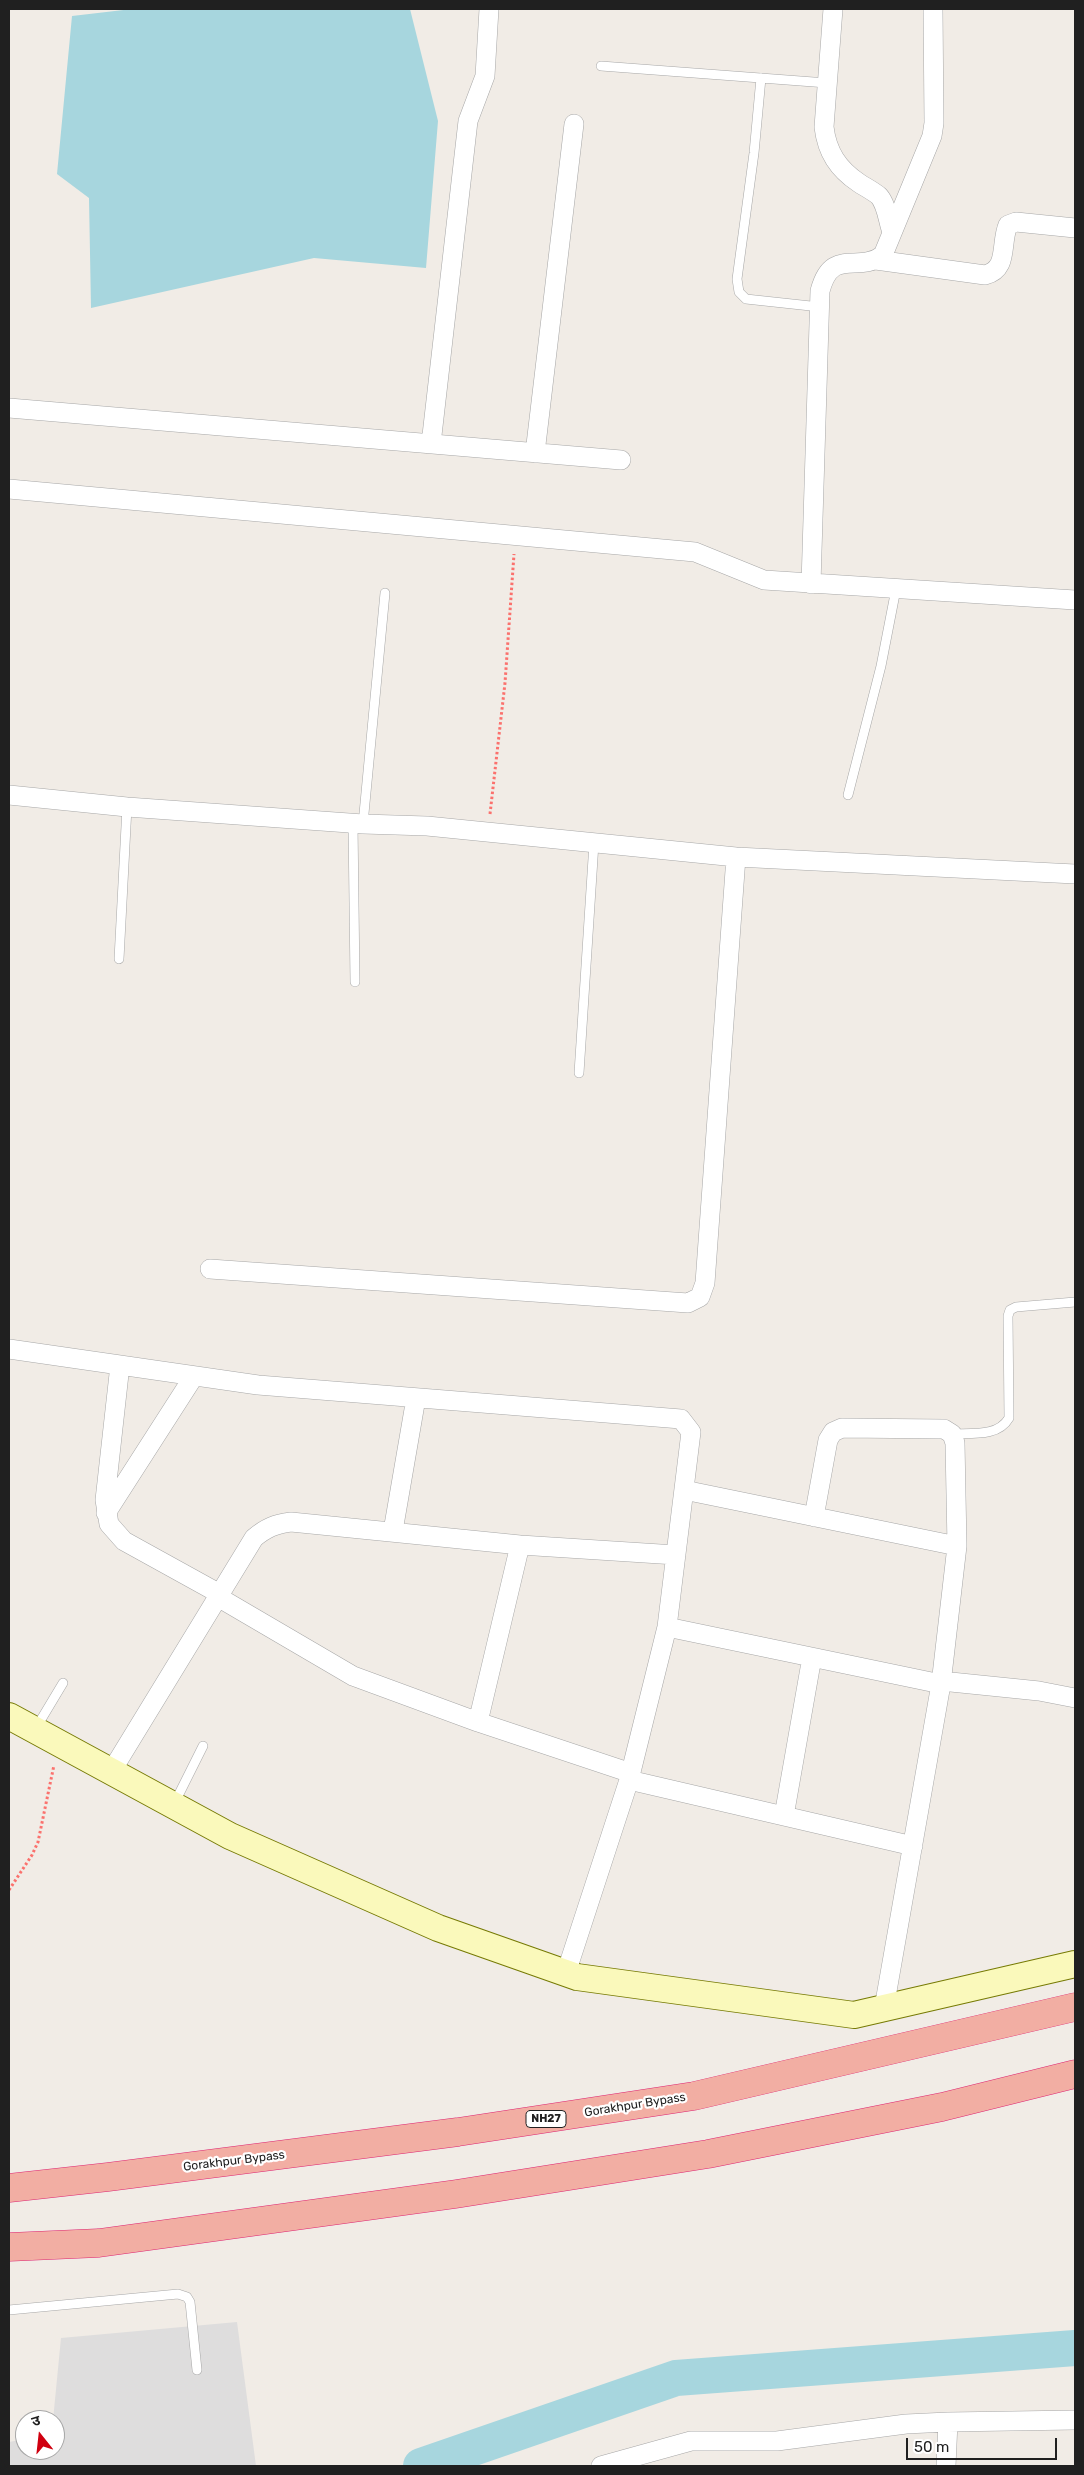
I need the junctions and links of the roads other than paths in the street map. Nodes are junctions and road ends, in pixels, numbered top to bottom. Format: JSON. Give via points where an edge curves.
{"nodes":[{"id":1,"x":489,"y":9,"type":"edge"},
{"id":2,"x":833,"y":9,"type":"edge"},
{"id":3,"x":933,"y":9,"type":"edge"},
{"id":4,"x":601,"y":66,"type":"dead end"},
{"id":5,"x":761,"y":78,"type":"junction"},
{"id":6,"x":827,"y":83,"type":"junction"},
{"id":7,"x":574,"y":124,"type":"dead end"},
{"id":8,"x":1075,"y":228,"type":"edge"},
{"id":9,"x":892,"y":232,"type":"junction"},
{"id":10,"x":876,"y":260,"type":"junction"},
{"id":11,"x":820,"y":307,"type":"junction"},
{"id":12,"x":9,"y":408,"type":"edge"},
{"id":13,"x":431,"y":444,"type":"junction"},
{"id":14,"x":535,"y":453,"type":"junction"},
{"id":15,"x":622,"y":460,"type":"dead end"},
{"id":16,"x":9,"y":490,"type":"edge"},
{"id":17,"x":811,"y":584,"type":"junction"},
{"id":18,"x":896,"y":589,"type":"junction"},
{"id":19,"x":385,"y":592,"type":"dead end"},
{"id":20,"x":1075,"y":600,"type":"edge"},
{"id":21,"x":9,"y":795,"type":"edge"},
{"id":22,"x":848,"y":796,"type":"dead end"},
{"id":23,"x":127,"y":807,"type":"junction"},
{"id":24,"x":358,"y":824,"type":"junction"},
{"id":25,"x":594,"y":843,"type":"junction"},
{"id":26,"x":736,"y":857,"type":"junction"},
{"id":27,"x":1075,"y":874,"type":"edge"},
{"id":28,"x":119,"y":959,"type":"dead end"},
{"id":29,"x":355,"y":982,"type":"dead end"},
{"id":30,"x":579,"y":1073,"type":"dead end"},
{"id":31,"x":210,"y":1270,"type":"dead end"},
{"id":32,"x":1075,"y":1302,"type":"edge"},
{"id":33,"x":9,"y":1349,"type":"edge"},
{"id":34,"x":120,"y":1365,"type":"junction"},
{"id":35,"x":194,"y":1376,"type":"junction"},
{"id":36,"x":416,"y":1398,"type":"junction"},
{"id":37,"x":952,"y":1434,"type":"junction"},
{"id":38,"x":684,"y":1490,"type":"junction"},
{"id":39,"x":106,"y":1513,"type":"junction"},
{"id":40,"x":814,"y":1517,"type":"junction"},
{"id":41,"x":393,"y":1531,"type":"junction"},
{"id":42,"x":520,"y":1545,"type":"junction"},
{"id":43,"x":957,"y":1546,"type":"junction"},
{"id":44,"x":676,"y":1555,"type":"junction"},
{"id":45,"x":219,"y":1596,"type":"junction"},
{"id":46,"x":667,"y":1627,"type":"junction"},
{"id":47,"x":812,"y":1657,"type":"junction"},
{"id":48,"x":941,"y":1682,"type":"junction"},
{"id":49,"x":63,"y":1683,"type":"dead end"},
{"id":50,"x":1075,"y":1698,"type":"edge"},
{"id":51,"x":9,"y":1716,"type":"edge"},
{"id":52,"x":478,"y":1722,"type":"junction"},
{"id":53,"x":35,"y":1730,"type":"junction"},
{"id":54,"x":203,"y":1746,"type":"dead end"},
{"id":55,"x":111,"y":1772,"type":"junction"},
{"id":56,"x":630,"y":1777,"type":"junction"},
{"id":57,"x":173,"y":1805,"type":"junction"},
{"id":58,"x":784,"y":1816,"type":"junction"},
{"id":59,"x":913,"y":1846,"type":"junction"},
{"id":60,"x":1075,"y":1964,"type":"edge"},
{"id":61,"x":566,"y":1973,"type":"junction"},
{"id":62,"x":1075,"y":2007,"type":"edge"},
{"id":63,"x":884,"y":2008,"type":"junction"},
{"id":64,"x":1075,"y":2074,"type":"edge"},
{"id":65,"x":9,"y":2188,"type":"edge"},
{"id":66,"x":9,"y":2247,"type":"edge"},
{"id":67,"x":9,"y":2310,"type":"edge"},
{"id":68,"x":197,"y":2370,"type":"dead end"},
{"id":69,"x":1075,"y":2420,"type":"edge"},
{"id":70,"x":948,"y":2422,"type":"junction"},
{"id":71,"x":601,"y":2466,"type":"edge"},
{"id":72,"x":946,"y":2466,"type":"edge"}],
"edges":[{"from":1,"to":13,"type":"street","via":[[485,76],[468,121]]},
{"from":2,"to":6,"type":"street"},
{"from":3,"to":9,"type":"street","via":[[932,136]]},
{"from":4,"to":5,"type":"lane"},
{"from":5,"to":6,"type":"lane"},
{"from":5,"to":11,"type":"lane","via":[[737,279],[739,292],[746,299]]},
{"from":6,"to":9,"type":"street","via":[[825,142],[848,176],[878,195]]},
{"from":7,"to":14,"type":"street"},
{"from":8,"to":10,"type":"street","via":[[1016,222],[1008,225],[1001,266],[994,273],[985,275]]},
{"from":9,"to":10,"type":"street","via":[[883,255]]},
{"from":10,"to":11,"type":"street","via":[[833,267],[824,276]]},
{"from":11,"to":17,"type":"street"},
{"from":12,"to":13,"type":"street"},
{"from":13,"to":14,"type":"street"},
{"from":14,"to":15,"type":"street"},
{"from":16,"to":17,"type":"street","via":[[695,552],[764,580]]},
{"from":17,"to":18,"type":"street"},
{"from":18,"to":20,"type":"street"},
{"from":18,"to":22,"type":"lane","via":[[881,666]]},
{"from":19,"to":24,"type":"lane"},
{"from":21,"to":23,"type":"street"},
{"from":23,"to":24,"type":"street"},
{"from":23,"to":28,"type":"lane"},
{"from":24,"to":25,"type":"street","via":[[427,826]]},
{"from":24,"to":29,"type":"lane"},
{"from":25,"to":26,"type":"street"},
{"from":25,"to":30,"type":"lane"},
{"from":26,"to":27,"type":"street"},
{"from":26,"to":31,"type":"street","via":[[705,1283],[700,1296],[688,1303]]},
{"from":32,"to":37,"type":"lane","via":[[1010,1310],[1009,1418],[1004,1427],[995,1431]]},
{"from":33,"to":34,"type":"street"},
{"from":34,"to":35,"type":"street"},
{"from":34,"to":39,"type":"street","via":[[108,1462]]},
{"from":35,"to":36,"type":"street","via":[[258,1385]]},
{"from":35,"to":39,"type":"street"},
{"from":36,"to":38,"type":"street","via":[[682,1419],[691,1432]]},
{"from":36,"to":41,"type":"street"},
{"from":37,"to":40,"type":"street","via":[[944,1429],[842,1428],[833,1432],[828,1440]]},
{"from":37,"to":43,"type":"street","via":[[955,1443]]},
{"from":38,"to":40,"type":"street"},
{"from":38,"to":44,"type":"street"},
{"from":39,"to":45,"type":"street","via":[[109,1524],[124,1541]]},
{"from":40,"to":43,"type":"street"},
{"from":41,"to":42,"type":"street"},
{"from":41,"to":45,"type":"street","via":[[291,1522],[276,1524],[254,1538]]},
{"from":42,"to":44,"type":"street"},
{"from":42,"to":52,"type":"street"},
{"from":43,"to":48,"type":"street"},
{"from":44,"to":46,"type":"street"},
{"from":45,"to":52,"type":"street","via":[[353,1676]]},
{"from":45,"to":55,"type":"street"},
{"from":46,"to":47,"type":"street"},
{"from":46,"to":56,"type":"street"},
{"from":47,"to":48,"type":"street"},
{"from":47,"to":58,"type":"street"},
{"from":48,"to":50,"type":"street","via":[[1039,1691]]},
{"from":48,"to":59,"type":"street"},
{"from":49,"to":53,"type":"lane"},
{"from":51,"to":53,"type":"main road"},
{"from":52,"to":56,"type":"street"},
{"from":53,"to":55,"type":"main road"},
{"from":54,"to":57,"type":"lane"},
{"from":55,"to":57,"type":"main road"},
{"from":56,"to":58,"type":"street"},
{"from":56,"to":61,"type":"street"},
{"from":57,"to":61,"type":"main road","via":[[230,1836],[438,1928]]},
{"from":58,"to":59,"type":"street"},
{"from":59,"to":63,"type":"street"},
{"from":60,"to":63,"type":"main road"},
{"from":61,"to":63,"type":"main road","via":[[854,2015]]},
{"from":62,"to":65,"type":"highway","name":"Gorakhpur Bypass","number":"NH27","via":[[694,2096],[458,2132]]},
{"from":64,"to":66,"type":"highway","via":[[942,2107],[708,2154],[456,2194],[109,2242]]},
{"from":67,"to":68,"type":"lane","via":[[178,2294],[190,2302]]},
{"from":69,"to":70,"type":"street"},
{"from":70,"to":71,"type":"street","via":[[906,2424],[777,2441],[691,2441]]},
{"from":70,"to":72,"type":"street"}]}
